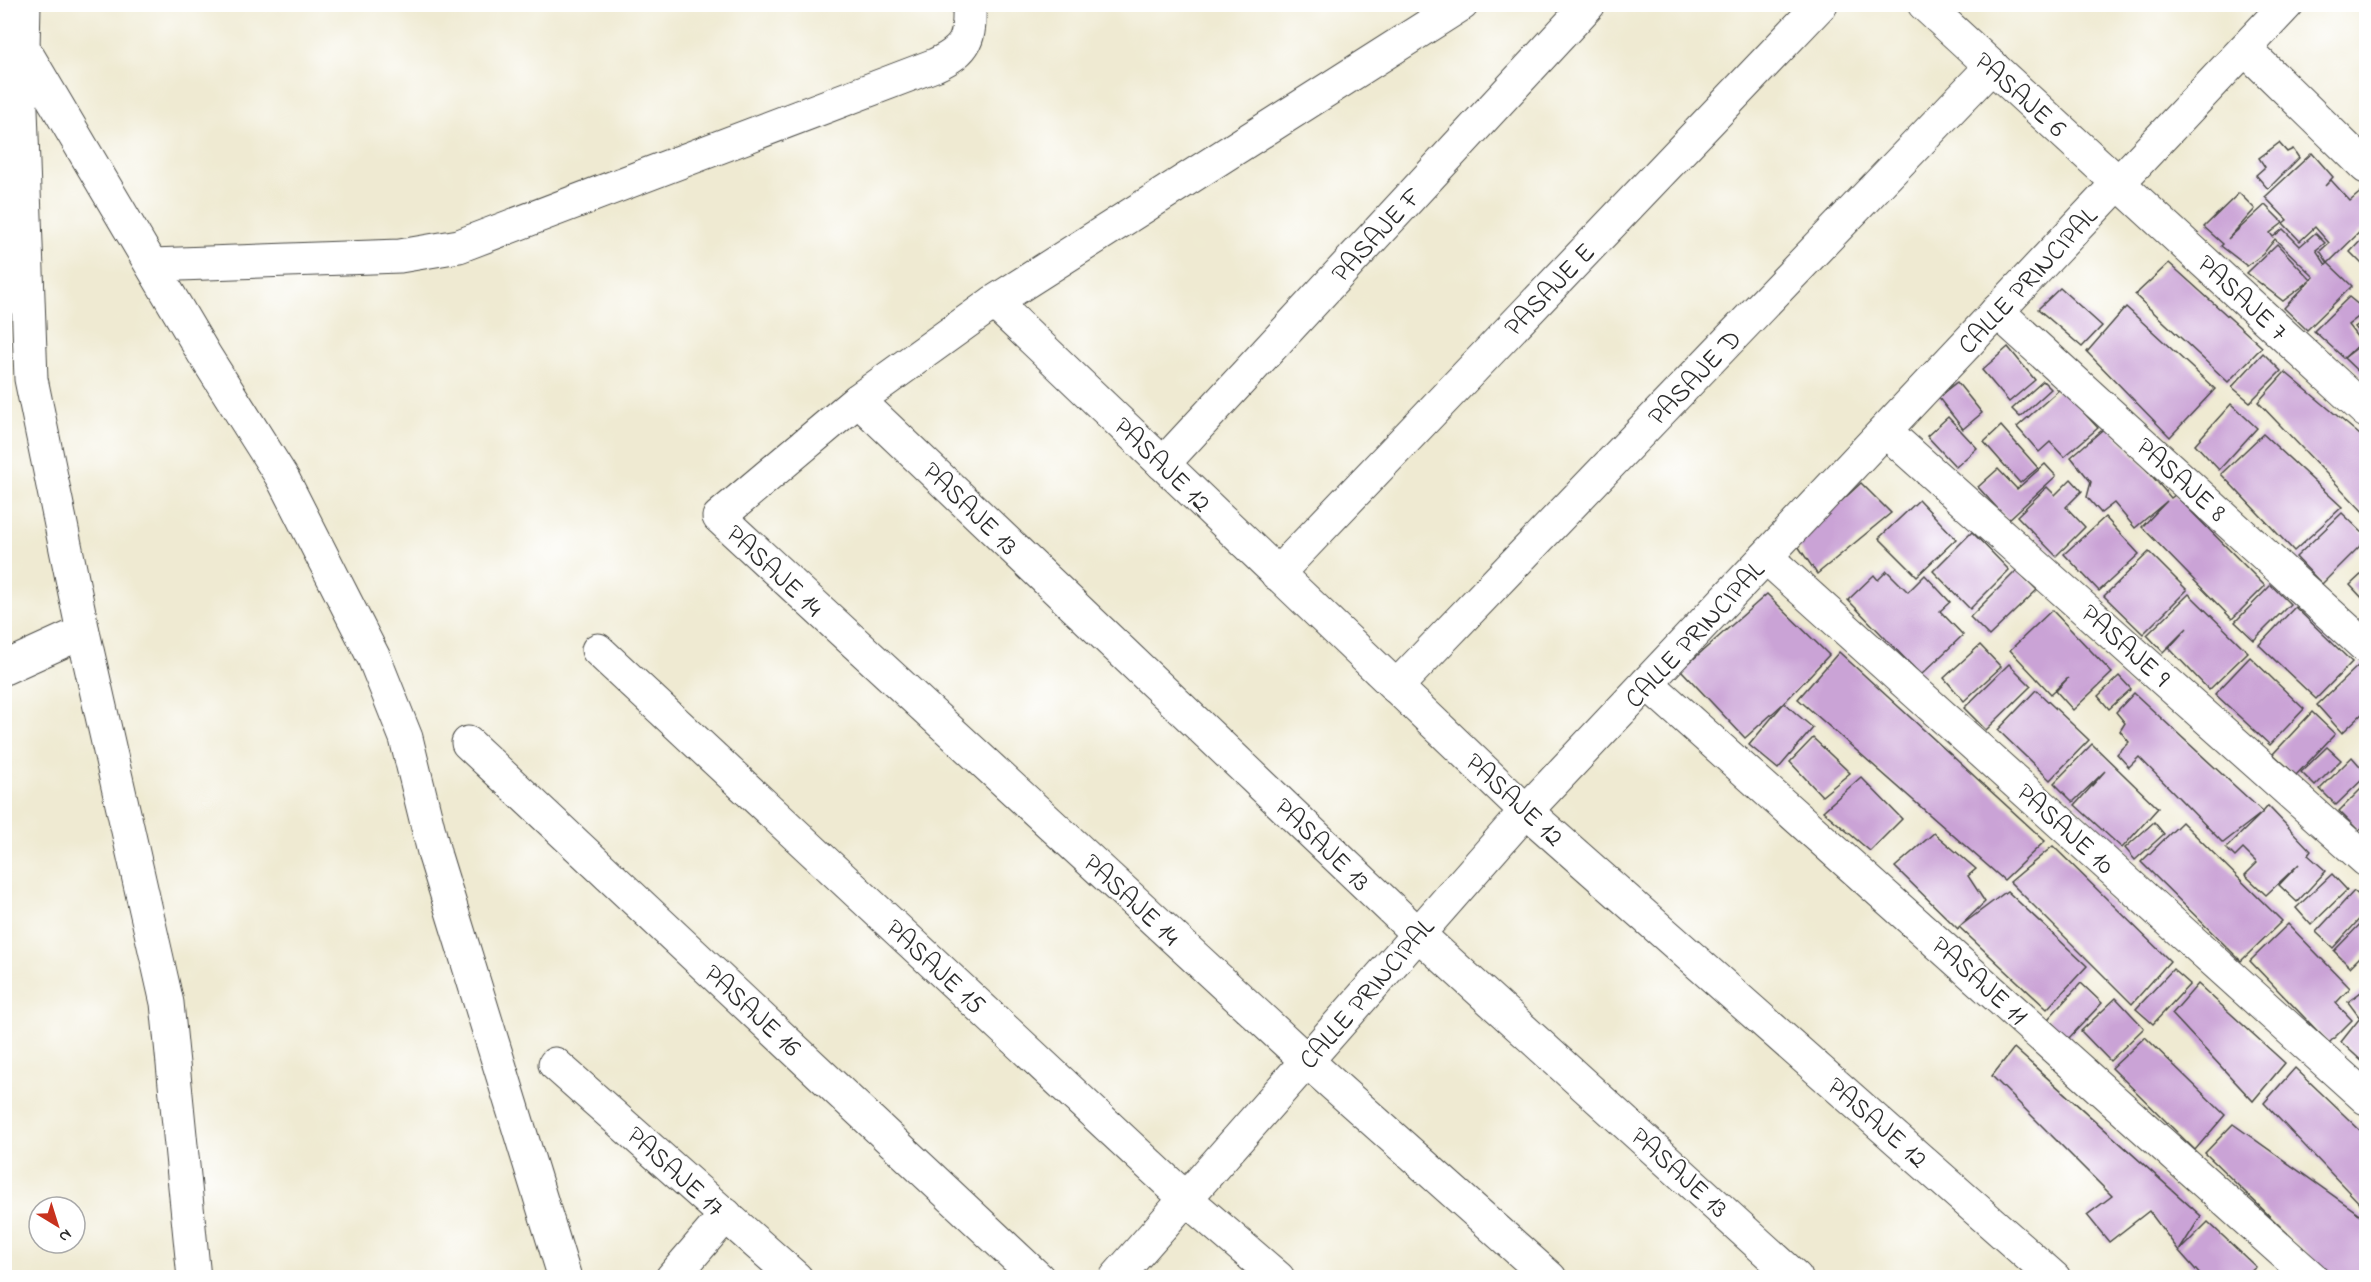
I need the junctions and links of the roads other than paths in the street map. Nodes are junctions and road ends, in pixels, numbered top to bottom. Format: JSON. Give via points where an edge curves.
{"nodes":[{"id":1,"x":24,"y":4,"type":"edge"},
{"id":2,"x":1462,"y":4,"type":"edge"},
{"id":3,"x":1589,"y":4,"type":"edge"},
{"id":4,"x":1821,"y":4,"type":"edge"},
{"id":5,"x":1924,"y":4,"type":"edge"},
{"id":6,"x":2287,"y":4,"type":"edge"},
{"id":7,"x":970,"y":18,"type":"edge"},
{"id":8,"x":23,"y":48,"type":"junction"},
{"id":9,"x":2245,"y":49,"type":"junction"},
{"id":10,"x":1992,"y":66,"type":"junction"},
{"id":11,"x":2367,"y":167,"type":"edge"},
{"id":12,"x":2119,"y":183,"type":"junction"},
{"id":13,"x":152,"y":265,"type":"junction"},
{"id":14,"x":16,"y":287,"type":"edge"},
{"id":15,"x":994,"y":302,"type":"junction"},
{"id":16,"x":1997,"y":311,"type":"junction"},
{"id":17,"x":858,"y":400,"type":"junction"},
{"id":18,"x":2367,"y":411,"type":"edge"},
{"id":19,"x":1885,"y":430,"type":"junction"},
{"id":20,"x":1163,"y":464,"type":"junction"},
{"id":21,"x":1766,"y":557,"type":"junction"},
{"id":22,"x":1277,"y":573,"type":"junction"},
{"id":23,"x":83,"y":632,"type":"junction"},
{"id":24,"x":2367,"y":647,"type":"edge"},
{"id":25,"x":598,"y":650,"type":"dead end"},
{"id":26,"x":4,"y":668,"type":"edge"},
{"id":27,"x":1647,"y":683,"type":"junction"},
{"id":28,"x":1396,"y":687,"type":"junction"},
{"id":29,"x":468,"y":743,"type":"dead end"},
{"id":30,"x":1526,"y":811,"type":"junction"},
{"id":31,"x":2367,"y":860,"type":"edge"},
{"id":32,"x":1418,"y":934,"type":"junction"},
{"id":33,"x":1307,"y":1061,"type":"junction"},
{"id":34,"x":555,"y":1064,"type":"dead end"},
{"id":35,"x":2367,"y":1098,"type":"edge"},
{"id":36,"x":1185,"y":1198,"type":"junction"},
{"id":37,"x":726,"y":1215,"type":"junction"},
{"id":38,"x":194,"y":1278,"type":"edge"},
{"id":39,"x":565,"y":1278,"type":"edge"},
{"id":40,"x":672,"y":1278,"type":"edge"},
{"id":41,"x":796,"y":1278,"type":"edge"},
{"id":42,"x":1038,"y":1278,"type":"edge"},
{"id":43,"x":1116,"y":1278,"type":"edge"},
{"id":44,"x":1278,"y":1278,"type":"edge"},
{"id":45,"x":1550,"y":1278,"type":"edge"},
{"id":46,"x":1796,"y":1278,"type":"edge"},
{"id":47,"x":2054,"y":1278,"type":"edge"},
{"id":48,"x":2312,"y":1278,"type":"edge"}],
"edges":[{"from":1,"to":8,"type":"street"},
{"from":2,"to":15,"type":"street"},
{"from":3,"to":20,"type":"street","name":"PASAJE F"},
{"from":4,"to":22,"type":"street","name":"PASAJE E"},
{"from":5,"to":10,"type":"street","name":"PASAJE 6"},
{"from":6,"to":9,"type":"street","name":"CALLE PRINCIPAL"},
{"from":7,"to":13,"type":"street","via":[[965,44],[935,65],[459,246],[400,256]]},
{"from":8,"to":13,"type":"street"},
{"from":8,"to":14,"type":"street"},
{"from":9,"to":11,"type":"street"},
{"from":9,"to":12,"type":"street","name":"CALLE PRINCIPAL"},
{"from":10,"to":12,"type":"street","name":"PASAJE 6"},
{"from":10,"to":28,"type":"street","name":"PASAJE D"},
{"from":12,"to":16,"type":"street","name":"CALLE PRINCIPAL"},
{"from":12,"to":18,"type":"street","name":"PASAJE 7"},
{"from":13,"to":39,"type":"street","via":[[282,479],[374,658],[406,738],[435,856]]},
{"from":14,"to":23,"type":"street"},
{"from":15,"to":17,"type":"street"},
{"from":15,"to":20,"type":"street","name":"PASAJE 12"},
{"from":16,"to":19,"type":"street","name":"CALLE PRINCIPAL"},
{"from":16,"to":24,"type":"street","name":"PASAJE 8"},
{"from":17,"to":32,"type":"street","name":"PASAJE 13"},
{"from":17,"to":33,"type":"street","name":"PASAJE 14","via":[[718,517]]},
{"from":19,"to":21,"type":"street","name":"CALLE PRINCIPAL"},
{"from":19,"to":31,"type":"street","name":"PASAJE 9"},
{"from":20,"to":22,"type":"street","name":"PASAJE 12"},
{"from":21,"to":27,"type":"street","name":"CALLE PRINCIPAL"},
{"from":21,"to":35,"type":"street","name":"PASAJE 10"},
{"from":22,"to":28,"type":"street","name":"PASAJE 12"},
{"from":23,"to":26,"type":"street"},
{"from":23,"to":38,"type":"street","via":[[168,1003]]},
{"from":25,"to":36,"type":"street","name":"PASAJE 15"},
{"from":27,"to":30,"type":"street","name":"CALLE PRINCIPAL"},
{"from":27,"to":48,"type":"street","name":"PASAJE 11"},
{"from":28,"to":30,"type":"street","name":"PASAJE 12"},
{"from":29,"to":42,"type":"street","name":"PASAJE 16"},
{"from":30,"to":32,"type":"street","name":"CALLE PRINCIPAL"},
{"from":30,"to":47,"type":"street","name":"PASAJE 12"},
{"from":32,"to":33,"type":"street","name":"CALLE PRINCIPAL"},
{"from":32,"to":46,"type":"street","name":"PASAJE 13"},
{"from":33,"to":36,"type":"street","name":"CALLE PRINCIPAL"},
{"from":33,"to":45,"type":"street","name":"PASAJE 14"},
{"from":34,"to":37,"type":"street","name":"PASAJE 17"},
{"from":36,"to":43,"type":"street","name":"CALLE PRINCIPAL"},
{"from":36,"to":44,"type":"street","name":"PASAJE 15"},
{"from":37,"to":40,"type":"street"},
{"from":37,"to":41,"type":"street","name":"PASAJE 17"}]}
